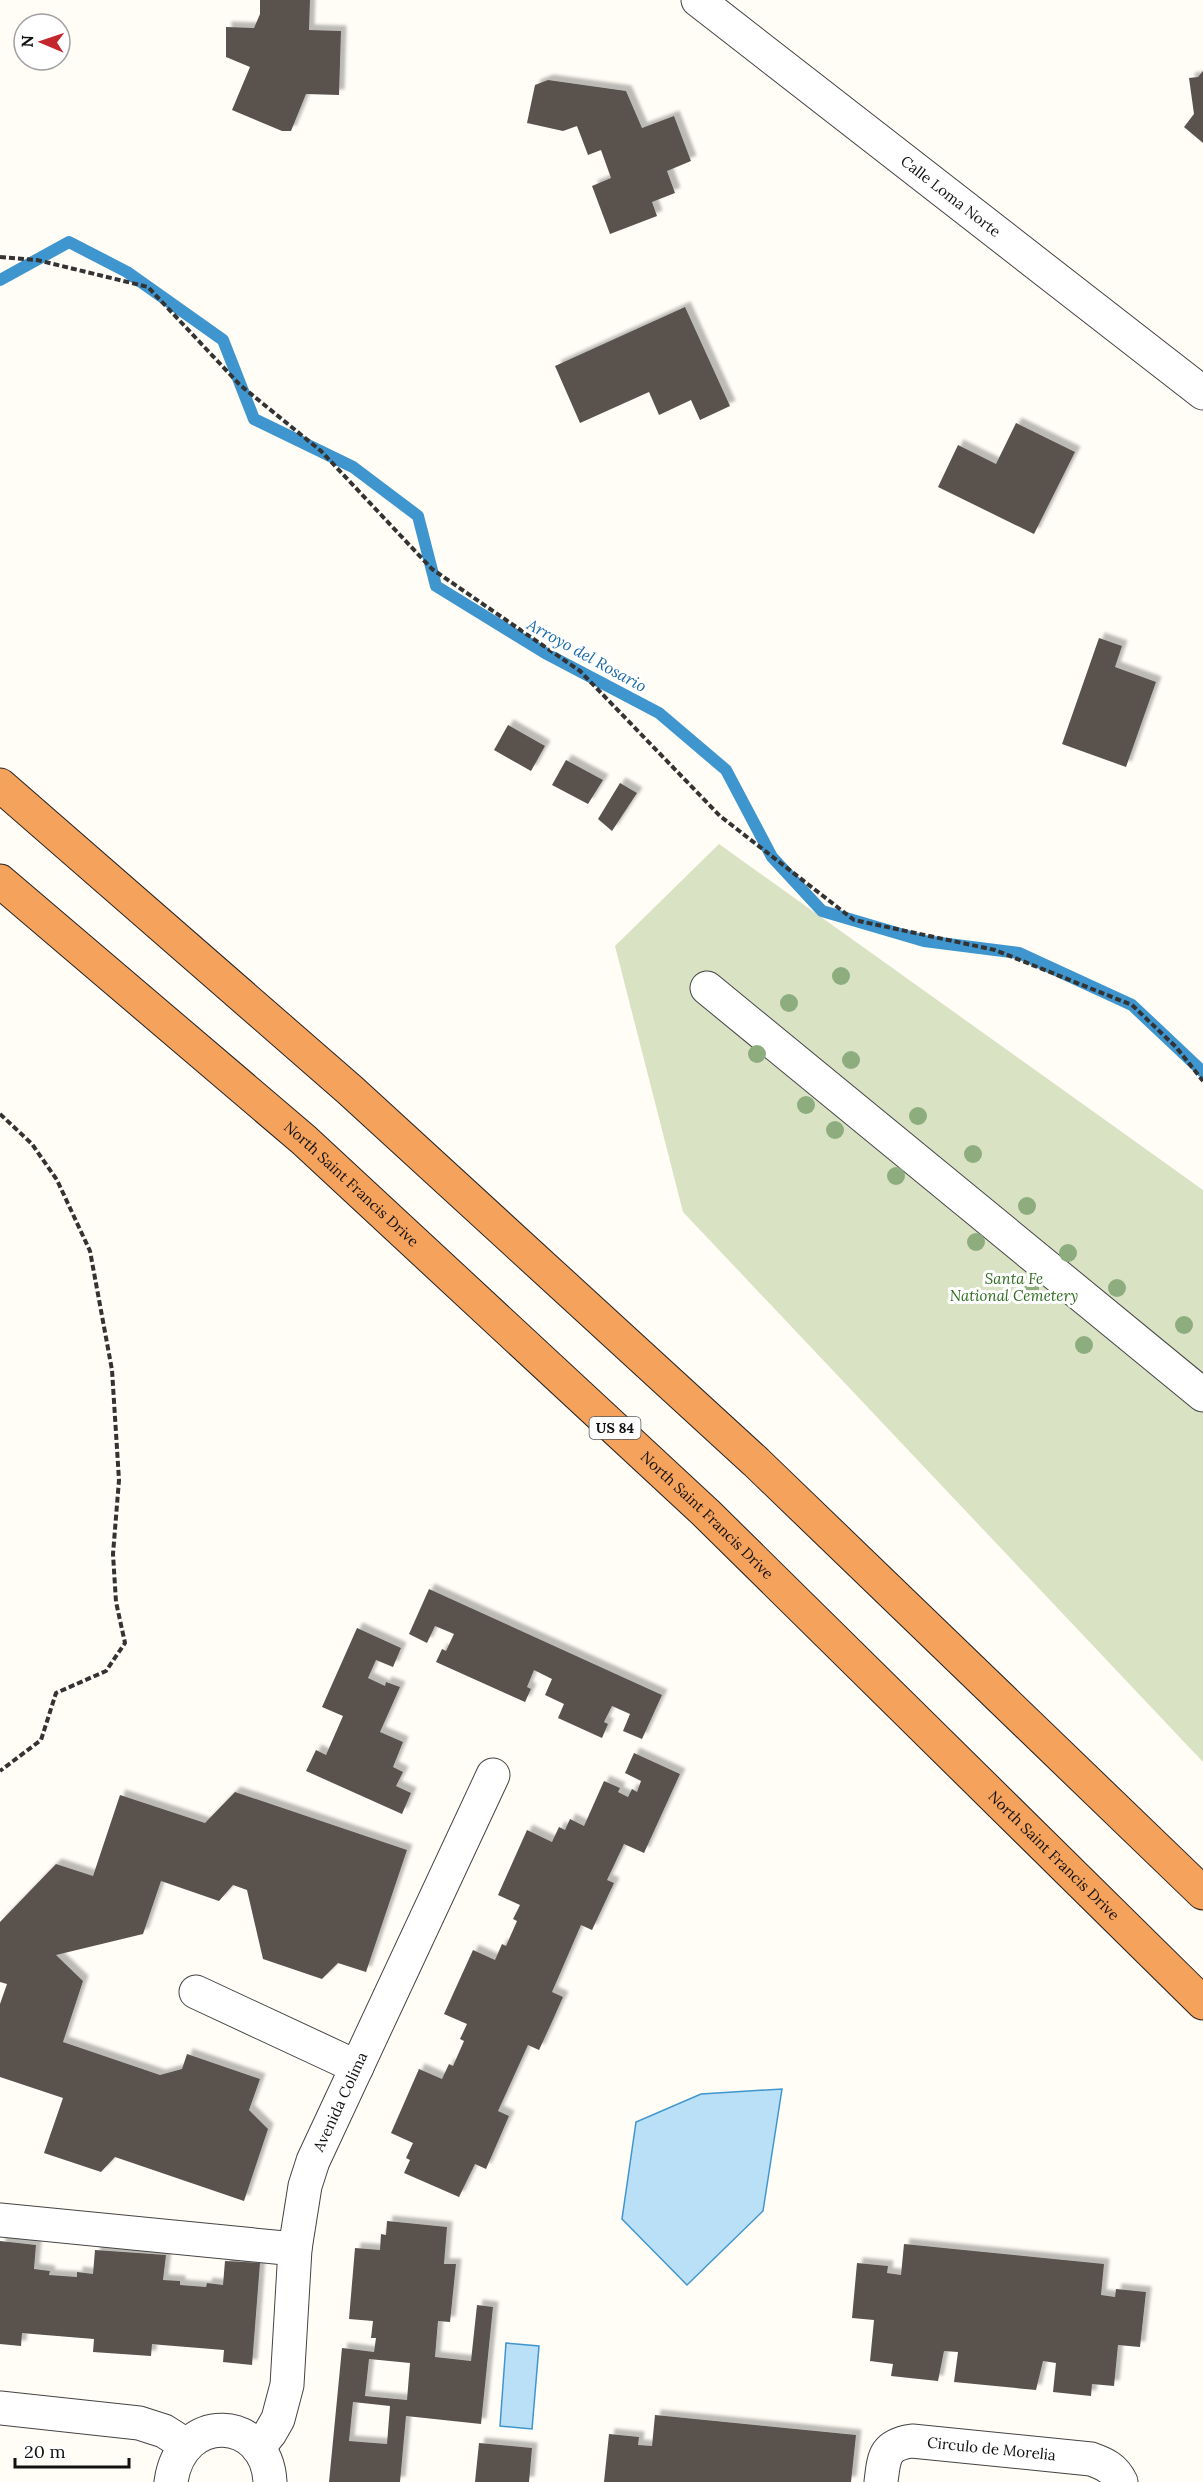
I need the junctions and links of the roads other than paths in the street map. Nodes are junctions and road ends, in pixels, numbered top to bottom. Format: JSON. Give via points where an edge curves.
{"nodes":[{"id":1,"x":698,"y":0,"type":"edge"},
{"id":2,"x":1203,"y":393,"type":"edge"},
{"id":3,"x":0,"y":785,"type":"edge"},
{"id":4,"x":0,"y":881,"type":"edge"},
{"id":5,"x":707,"y":988,"type":"dead end"},
{"id":6,"x":1203,"y":1395,"type":"edge"},
{"id":7,"x":493,"y":1775,"type":"dead end"},
{"id":8,"x":1203,"y":1893,"type":"edge"},
{"id":9,"x":196,"y":1992,"type":"dead end"},
{"id":10,"x":1203,"y":2003,"type":"edge"},
{"id":11,"x":357,"y":2067,"type":"junction"},
{"id":12,"x":0,"y":2220,"type":"edge"},
{"id":13,"x":295,"y":2249,"type":"junction"},
{"id":14,"x":0,"y":2408,"type":"edge"},
{"id":15,"x":186,"y":2445,"type":"junction"},
{"id":16,"x":258,"y":2448,"type":"junction"},
{"id":17,"x":171,"y":2482,"type":"edge"},
{"id":18,"x":270,"y":2482,"type":"edge"},
{"id":19,"x":881,"y":2482,"type":"edge"},
{"id":20,"x":1121,"y":2482,"type":"edge"}],
"edges":[{"from":1,"to":2,"type":"street","name":"Calle Loma Norte"},
{"from":3,"to":8,"type":"highway","via":[[350,1090],[747,1454]]},
{"from":4,"to":10,"type":"highway","name":"North Saint Francis Drive","number":"US 84","via":[[304,1140],[706,1513]]},
{"from":5,"to":6,"type":"street"},
{"from":7,"to":11,"type":"street","name":"Avenida Colima"},
{"from":9,"to":11,"type":"street"},
{"from":11,"to":13,"type":"street","name":"Avenida Colima","via":[[305,2186]]},
{"from":12,"to":13,"type":"street"},
{"from":13,"to":16,"type":"street","name":"Avenida Colima","via":[[287,2385],[278,2419]]},
{"from":14,"to":15,"type":"street","via":[[140,2423],[164,2431]]},
{"from":15,"to":16,"type":"street","via":[[208,2432],[224,2430],[239,2434]]},
{"from":15,"to":17,"type":"street","via":[[173,2465]]},
{"from":16,"to":18,"type":"street","via":[[270,2471]]},
{"from":19,"to":20,"type":"street","name":"Circulo de Morelia","via":[[886,2454],[893,2446],[912,2441],[1091,2459],[1115,2471]]}]}
